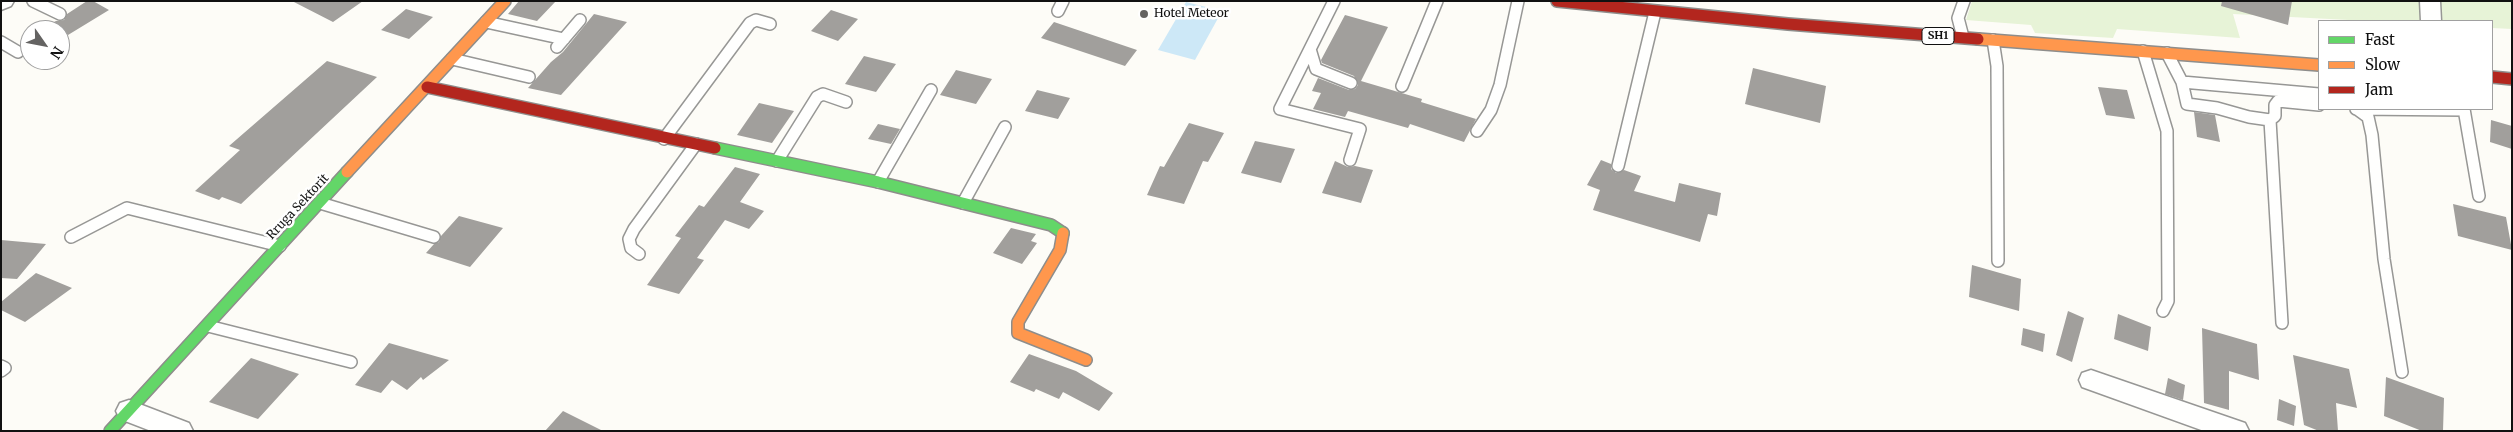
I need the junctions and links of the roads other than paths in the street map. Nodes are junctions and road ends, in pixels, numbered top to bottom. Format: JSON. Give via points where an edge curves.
{"nodes":[{"id":1,"x":34,"y":1,"type":"edge"},
{"id":2,"x":505,"y":1,"type":"edge"},
{"id":3,"x":1063,"y":1,"type":"edge"},
{"id":4,"x":1334,"y":1,"type":"edge"},
{"id":5,"x":1437,"y":1,"type":"edge"},
{"id":6,"x":1518,"y":1,"type":"edge"},
{"id":7,"x":1557,"y":1,"type":"edge"},
{"id":8,"x":1964,"y":1,"type":"edge"},
{"id":9,"x":2430,"y":1,"type":"edge"},
{"id":10,"x":1058,"y":11,"type":"dead end"},
{"id":11,"x":1655,"y":12,"type":"junction"},
{"id":12,"x":60,"y":14,"type":"dead end"},
{"id":13,"x":580,"y":20,"type":"dead end"},
{"id":14,"x":2431,"y":20,"type":"edge"},
{"id":15,"x":486,"y":22,"type":"junction"},
{"id":16,"x":770,"y":24,"type":"dead end"},
{"id":17,"x":1963,"y":38,"type":"junction"},
{"id":18,"x":564,"y":39,"type":"junction"},
{"id":19,"x":1993,"y":40,"type":"junction"},
{"id":20,"x":1,"y":42,"type":"edge"},
{"id":21,"x":557,"y":47,"type":"dead end"},
{"id":22,"x":1310,"y":49,"type":"junction"},
{"id":23,"x":2143,"y":51,"type":"junction"},
{"id":24,"x":18,"y":52,"type":"dead end"},
{"id":25,"x":2167,"y":53,"type":"junction"},
{"id":26,"x":452,"y":59,"type":"junction"},
{"id":27,"x":2318,"y":65,"type":"edge"},
{"id":28,"x":529,"y":77,"type":"dead end"},
{"id":29,"x":2493,"y":78,"type":"edge"},
{"id":30,"x":2182,"y":82,"type":"junction"},
{"id":31,"x":2511,"y":82,"type":"edge"},
{"id":32,"x":1351,"y":83,"type":"dead end"},
{"id":33,"x":1402,"y":86,"type":"dead end"},
{"id":34,"x":427,"y":87,"type":"junction"},
{"id":35,"x":931,"y":90,"type":"dead end"},
{"id":36,"x":2318,"y":94,"type":"edge"},
{"id":37,"x":846,"y":102,"type":"dead end"},
{"id":38,"x":2318,"y":105,"type":"edge"},
{"id":39,"x":2358,"y":110,"type":"edge"},
{"id":40,"x":2464,"y":110,"type":"edge"},
{"id":41,"x":2270,"y":120,"type":"junction"},
{"id":42,"x":1005,"y":127,"type":"dead end"},
{"id":43,"x":1477,"y":130,"type":"dead end"},
{"id":44,"x":664,"y":139,"type":"junction"},
{"id":45,"x":696,"y":144,"type":"junction"},
{"id":46,"x":1350,"y":160,"type":"dead end"},
{"id":47,"x":777,"y":161,"type":"junction"},
{"id":48,"x":1618,"y":166,"type":"dead end"},
{"id":49,"x":878,"y":182,"type":"junction"},
{"id":50,"x":2479,"y":196,"type":"dead end"},
{"id":51,"x":320,"y":203,"type":"junction"},
{"id":52,"x":963,"y":203,"type":"junction"},
{"id":53,"x":71,"y":237,"type":"dead end"},
{"id":54,"x":434,"y":237,"type":"dead end"},
{"id":55,"x":280,"y":246,"type":"junction"},
{"id":56,"x":639,"y":254,"type":"dead end"},
{"id":57,"x":1998,"y":262,"type":"dead end"},
{"id":58,"x":2163,"y":311,"type":"dead end"},
{"id":59,"x":2282,"y":323,"type":"dead end"},
{"id":60,"x":207,"y":326,"type":"junction"},
{"id":61,"x":1086,"y":360,"type":"dead end"},
{"id":62,"x":351,"y":362,"type":"dead end"},
{"id":63,"x":1,"y":366,"type":"edge"},
{"id":64,"x":1,"y":371,"type":"edge"},
{"id":65,"x":2402,"y":372,"type":"dead end"},
{"id":66,"x":2091,"y":380,"type":"dead end"},
{"id":67,"x":128,"y":411,"type":"junction"},
{"id":68,"x":110,"y":431,"type":"edge"},
{"id":69,"x":180,"y":431,"type":"edge"},
{"id":70,"x":2236,"y":431,"type":"edge"}],
"edges":[{"from":1,"to":12,"type":"lane"},
{"from":2,"to":15,"type":"street","name":"Rruga Sektorit"},
{"from":3,"to":10,"type":"lane"},
{"from":4,"to":22,"type":"lane"},
{"from":5,"to":33,"type":"lane"},
{"from":6,"to":43,"type":"lane","via":[[1510,51],[1500,85]]},
{"from":7,"to":11,"type":"street","number":"SH1"},
{"from":8,"to":17,"type":"lane","via":[[1958,18]]},
{"from":9,"to":14,"type":"street"},
{"from":11,"to":17,"type":"street","number":"SH1"},
{"from":11,"to":48,"type":"lane"},
{"from":13,"to":18,"type":"lane"},
{"from":15,"to":18,"type":"lane"},
{"from":15,"to":26,"type":"street","name":"Rruga Sektorit"},
{"from":16,"to":44,"type":"lane","via":[[756,20],[750,24]]},
{"from":17,"to":19,"type":"street","number":"SH1"},
{"from":18,"to":21,"type":"lane"},
{"from":19,"to":23,"type":"street","number":"SH1"},
{"from":19,"to":57,"type":"lane","via":[[1997,66]]},
{"from":20,"to":24,"type":"lane"},
{"from":22,"to":32,"type":"lane","via":[[1316,69]]},
{"from":22,"to":46,"type":"lane","via":[[1280,109],[1360,129]]},
{"from":23,"to":25,"type":"street","number":"SH1"},
{"from":23,"to":58,"type":"lane","via":[[2167,131],[2168,301]]},
{"from":25,"to":27,"type":"street","number":"SH1"},
{"from":25,"to":30,"type":"lane"},
{"from":26,"to":28,"type":"lane"},
{"from":26,"to":34,"type":"street","name":"Rruga Sektorit"},
{"from":29,"to":31,"type":"street"},
{"from":30,"to":36,"type":"lane"},
{"from":30,"to":41,"type":"lane","via":[[2187,104]]},
{"from":34,"to":44,"type":"street"},
{"from":34,"to":51,"type":"street","name":"Rruga Sektorit"},
{"from":35,"to":49,"type":"lane"},
{"from":37,"to":47,"type":"lane","via":[[820,94]]},
{"from":38,"to":41,"type":"lane","via":[[2278,101],[2275,116]]},
{"from":39,"to":65,"type":"lane","via":[[2368,117],[2372,135],[2384,260]]},
{"from":40,"to":50,"type":"lane"},
{"from":41,"to":59,"type":"lane"},
{"from":42,"to":52,"type":"lane"},
{"from":44,"to":45,"type":"street"},
{"from":45,"to":47,"type":"street"},
{"from":45,"to":56,"type":"lane","via":[[634,229],[629,239]]},
{"from":47,"to":49,"type":"street"},
{"from":49,"to":52,"type":"street"},
{"from":51,"to":54,"type":"lane"},
{"from":51,"to":55,"type":"street","name":"Rruga Sektorit"},
{"from":52,"to":61,"type":"street","via":[[1051,225],[1063,231],[1060,250],[1017,328],[1020,336]]},
{"from":53,"to":55,"type":"lane","via":[[127,208]]},
{"from":55,"to":60,"type":"street","name":"Rruga Sektorit"},
{"from":60,"to":62,"type":"lane"},
{"from":60,"to":67,"type":"street","name":"Rruga Sektorit"},
{"from":63,"to":64,"type":"lane","via":[[5,368]]},
{"from":66,"to":70,"type":"street"},
{"from":67,"to":68,"type":"street","name":"Rruga Sektorit"},
{"from":67,"to":69,"type":"street"}]}
